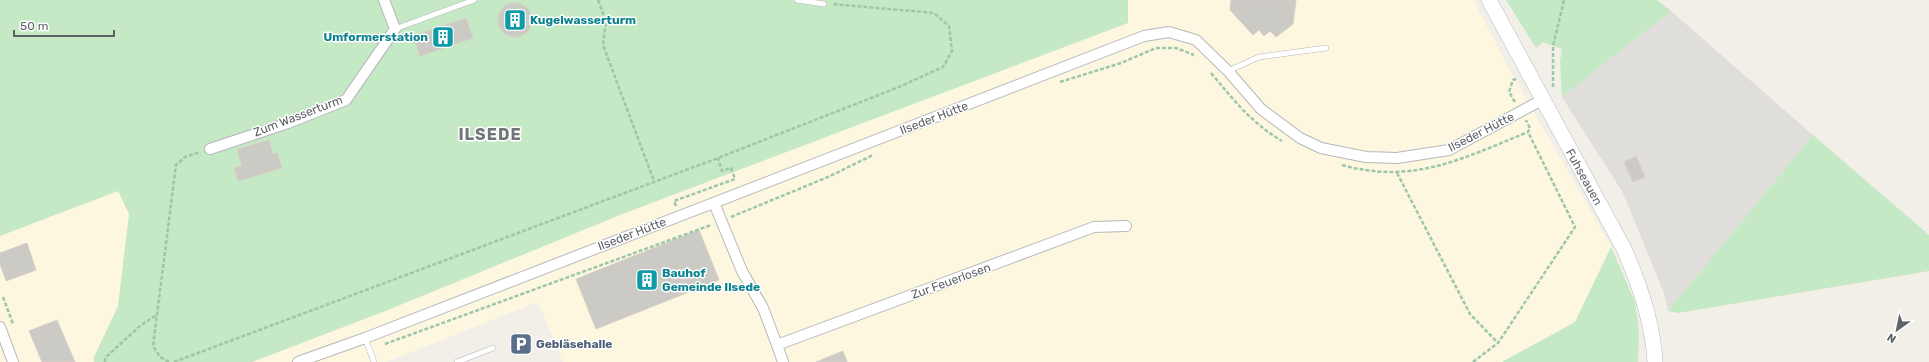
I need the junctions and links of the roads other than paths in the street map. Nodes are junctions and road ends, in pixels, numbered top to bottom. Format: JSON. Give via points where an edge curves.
{"nodes":[{"id":1,"x":384,"y":0,"type":"edge"},
{"id":2,"x":474,"y":0,"type":"edge"},
{"id":3,"x":797,"y":0,"type":"edge"},
{"id":4,"x":1489,"y":0,"type":"edge"},
{"id":5,"x":824,"y":4,"type":"road end"},
{"id":6,"x":395,"y":29,"type":"junction"},
{"id":7,"x":1326,"y":48,"type":"dead end"},
{"id":8,"x":1228,"y":71,"type":"junction"},
{"id":9,"x":1542,"y":100,"type":"junction"},
{"id":10,"x":210,"y":149,"type":"road end"},
{"id":11,"x":714,"y":203,"type":"junction"},
{"id":12,"x":1126,"y":226,"type":"dead end"},
{"id":13,"x":0,"y":327,"type":"edge"},
{"id":14,"x":365,"y":338,"type":"junction"},
{"id":15,"x":777,"y":345,"type":"junction"},
{"id":16,"x":494,"y":348,"type":"dead end"},
{"id":17,"x":13,"y":362,"type":"edge"},
{"id":18,"x":298,"y":362,"type":"edge"},
{"id":19,"x":374,"y":362,"type":"edge"},
{"id":20,"x":457,"y":362,"type":"edge"},
{"id":21,"x":783,"y":362,"type":"edge"},
{"id":22,"x":1655,"y":362,"type":"edge"}],
"edges":[{"from":1,"to":6,"type":"street"},
{"from":2,"to":6,"type":"lane"},
{"from":3,"to":5,"type":"lane"},
{"from":4,"to":9,"type":"street","name":"Fuhseauen"},
{"from":6,"to":10,"type":"street","name":"Zum Wasserturm","via":[[346,100]]},
{"from":7,"to":8,"type":"lane","via":[[1259,57]]},
{"from":8,"to":9,"type":"street","name":"Ilseder Hütte","via":[[1261,109],[1300,138],[1321,148],[1366,157],[1397,158],[1449,150]]},
{"from":8,"to":11,"type":"street","name":"Ilseder Hütte","via":[[1196,40],[1169,32],[1144,36]]},
{"from":9,"to":22,"type":"street","name":"Fuhseauen","via":[[1636,275],[1652,332]]},
{"from":11,"to":14,"type":"street","name":"Ilseder Hütte"},
{"from":11,"to":15,"type":"street","via":[[742,271],[763,308]]},
{"from":12,"to":15,"type":"street","name":"Zur Feuerlosen","via":[[1094,227]]},
{"from":13,"to":17,"type":"street"},
{"from":14,"to":18,"type":"street","name":"Ilseder Hütte"},
{"from":14,"to":19,"type":"lane"},
{"from":15,"to":21,"type":"street"},
{"from":16,"to":20,"type":"lane"}]}
